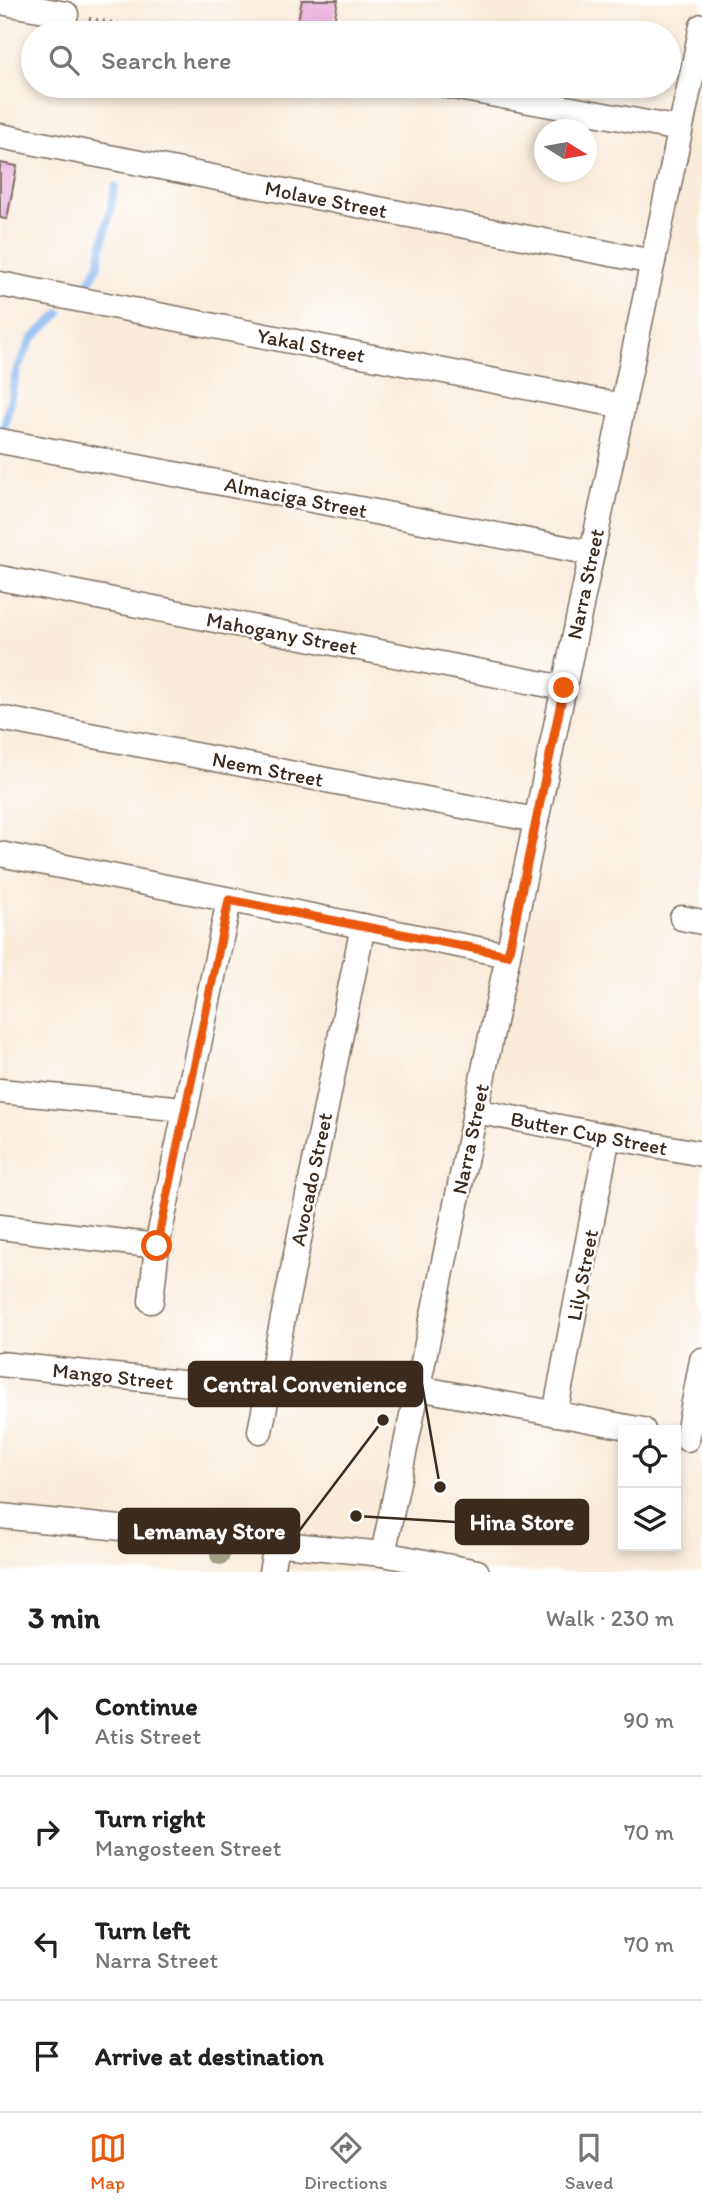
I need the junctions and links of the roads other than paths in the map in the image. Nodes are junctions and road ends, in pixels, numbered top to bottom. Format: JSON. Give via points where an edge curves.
{"nodes":[{"id":1,"x":0,"y":2,"type":"edge"},
{"id":2,"x":66,"y":15,"type":"road end"},
{"id":3,"x":702,"y":26,"type":"edge"},
{"id":4,"x":513,"y":98,"type":"edge"},
{"id":5,"x":680,"y":129,"type":"junction"},
{"id":6,"x":0,"y":136,"type":"edge"},
{"id":7,"x":653,"y":262,"type":"junction"},
{"id":8,"x":0,"y":284,"type":"edge"},
{"id":9,"x":623,"y":406,"type":"junction"},
{"id":10,"x":0,"y":441,"type":"edge"},
{"id":11,"x":592,"y":554,"type":"junction"},
{"id":12,"x":0,"y":578,"type":"edge"},
{"id":13,"x":564,"y":688,"type":"junction"},
{"id":14,"x":0,"y":718,"type":"edge"},
{"id":15,"x":536,"y":820,"type":"junction"},
{"id":16,"x":0,"y":855,"type":"edge"},
{"id":17,"x":229,"y":900,"type":"junction"},
{"id":18,"x":363,"y":926,"type":"junction"},
{"id":19,"x":508,"y":955,"type":"junction"},
{"id":20,"x":0,"y":1091,"type":"edge"},
{"id":21,"x":184,"y":1109,"type":"junction"},
{"id":22,"x":475,"y":1111,"type":"junction"},
{"id":23,"x":608,"y":1136,"type":"junction"},
{"id":24,"x":702,"y":1154,"type":"edge"},
{"id":25,"x":0,"y":1227,"type":"edge"},
{"id":26,"x":157,"y":1246,"type":"junction"},
{"id":27,"x":151,"y":1301,"type":"dead end"},
{"id":28,"x":702,"y":1360,"type":"edge"},
{"id":29,"x":0,"y":1364,"type":"edge"},
{"id":30,"x":418,"y":1388,"type":"junction"},
{"id":31,"x":267,"y":1392,"type":"junction"},
{"id":32,"x":555,"y":1414,"type":"junction"},
{"id":33,"x":618,"y":1425,"type":"edge"},
{"id":34,"x":260,"y":1432,"type":"dead end"},
{"id":35,"x":688,"y":1439,"type":"edge"},
{"id":36,"x":0,"y":1516,"type":"edge"},
{"id":37,"x":276,"y":1546,"type":"junction"},
{"id":38,"x":383,"y":1554,"type":"junction"},
{"id":39,"x":271,"y":1572,"type":"edge"},
{"id":40,"x":477,"y":1572,"type":"edge"}],
"edges":[{"from":1,"to":2,"type":"street"},
{"from":3,"to":5,"type":"street","name":"Narra Street"},
{"from":4,"to":5,"type":"street"},
{"from":5,"to":7,"type":"street","name":"Narra Street"},
{"from":6,"to":7,"type":"street","name":"Molave Street"},
{"from":7,"to":9,"type":"street","name":"Narra Street"},
{"from":8,"to":9,"type":"street","name":"Yakal Street"},
{"from":9,"to":11,"type":"street","name":"Narra Street"},
{"from":10,"to":11,"type":"street","name":"Almaciga Street"},
{"from":11,"to":13,"type":"street","name":"Narra Street"},
{"from":12,"to":13,"type":"street","name":"Mahogany Street"},
{"from":13,"to":15,"type":"street","name":"Narra Street"},
{"from":14,"to":15,"type":"street","name":"Neem Street"},
{"from":15,"to":19,"type":"street","name":"Narra Street"},
{"from":16,"to":17,"type":"street"},
{"from":17,"to":18,"type":"street"},
{"from":17,"to":21,"type":"street"},
{"from":18,"to":19,"type":"street"},
{"from":18,"to":31,"type":"street","name":"Avocado Street"},
{"from":19,"to":22,"type":"street","name":"Narra Street"},
{"from":20,"to":21,"type":"street"},
{"from":21,"to":26,"type":"street"},
{"from":22,"to":23,"type":"street","name":"Butter Cup Street"},
{"from":22,"to":30,"type":"street","name":"Narra Street"},
{"from":23,"to":24,"type":"street","name":"Butter Cup Street"},
{"from":23,"to":32,"type":"street","name":"Lily Street"},
{"from":25,"to":26,"type":"street"},
{"from":26,"to":27,"type":"street"},
{"from":28,"to":35,"type":"street"},
{"from":29,"to":31,"type":"street","name":"Mango Street"},
{"from":30,"to":32,"type":"street"},
{"from":30,"to":38,"type":"street","name":"Narra Street"},
{"from":31,"to":34,"type":"street","name":"Avocado Street"},
{"from":32,"to":33,"type":"street"},
{"from":36,"to":37,"type":"street"},
{"from":37,"to":38,"type":"street"},
{"from":37,"to":39,"type":"street"},
{"from":38,"to":40,"type":"street"}]}
